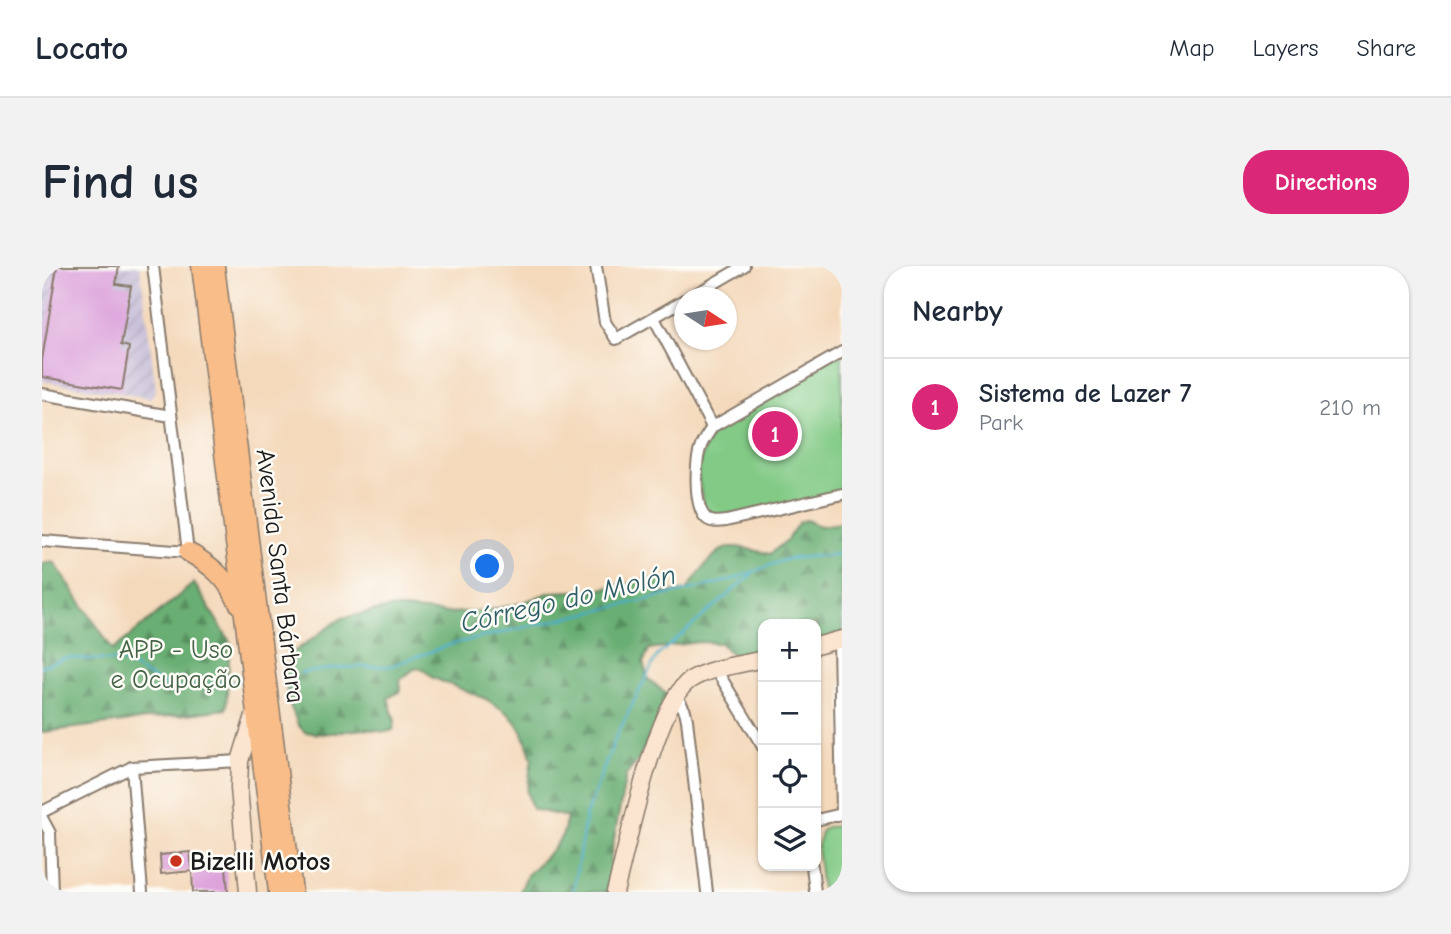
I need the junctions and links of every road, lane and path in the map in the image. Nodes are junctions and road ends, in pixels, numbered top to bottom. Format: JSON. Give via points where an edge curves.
{"nodes":[{"id":1,"x":153,"y":266,"type":"edge"},
{"id":2,"x":201,"y":266,"type":"edge"},
{"id":3,"x":215,"y":266,"type":"edge"},
{"id":4,"x":596,"y":266,"type":"edge"},
{"id":5,"x":744,"y":266,"type":"edge"},
{"id":6,"x":708,"y":287,"type":"edge"},
{"id":7,"x":674,"y":306,"type":"edge"},
{"id":8,"x":654,"y":318,"type":"junction"},
{"id":9,"x":842,"y":352,"type":"edge"},
{"id":10,"x":42,"y":394,"type":"edge"},
{"id":11,"x":171,"y":416,"type":"junction"},
{"id":12,"x":712,"y":427,"type":"junction"},
{"id":13,"x":842,"y":494,"type":"edge"},
{"id":14,"x":42,"y":541,"type":"edge"},
{"id":15,"x":188,"y":552,"type":"junction"},
{"id":16,"x":244,"y":616,"type":"junction"},
{"id":17,"x":840,"y":640,"type":"edge"},
{"id":18,"x":821,"y":645,"type":"edge"},
{"id":19,"x":758,"y":660,"type":"edge"},
{"id":20,"x":717,"y":671,"type":"junction"},
{"id":21,"x":676,"y":695,"type":"junction"},
{"id":22,"x":256,"y":708,"type":"junction"},
{"id":23,"x":762,"y":745,"type":"edge"},
{"id":24,"x":240,"y":761,"type":"junction"},
{"id":25,"x":132,"y":767,"type":"junction"},
{"id":26,"x":42,"y":811,"type":"edge"},
{"id":27,"x":842,"y":814,"type":"edge"},
{"id":28,"x":42,"y":818,"type":"edge"},
{"id":29,"x":821,"y":819,"type":"edge"},
{"id":30,"x":813,"y":871,"type":"edge"},
{"id":31,"x":52,"y":892,"type":"edge"},
{"id":32,"x":142,"y":892,"type":"edge"},
{"id":33,"x":247,"y":892,"type":"edge"},
{"id":34,"x":278,"y":892,"type":"edge"},
{"id":35,"x":293,"y":892,"type":"edge"},
{"id":36,"x":615,"y":892,"type":"edge"},
{"id":37,"x":707,"y":892,"type":"edge"},
{"id":38,"x":815,"y":892,"type":"edge"}],
"edges":[{"from":1,"to":11,"type":"street"},
{"from":2,"to":16,"type":"main road","name":"Avenida Santa Bárbara"},
{"from":3,"to":35,"type":"main road","name":"Avenida Santa Bárbara"},
{"from":4,"to":8,"type":"street","via":[[604,322],[616,339]]},
{"from":5,"to":6,"type":"street"},
{"from":7,"to":8,"type":"street"},
{"from":8,"to":12,"type":"street"},
{"from":9,"to":12,"type":"street"},
{"from":10,"to":11,"type":"street"},
{"from":11,"to":15,"type":"street"},
{"from":12,"to":13,"type":"street","via":[[701,447],[697,470],[698,503],[713,522]]},
{"from":14,"to":15,"type":"street"},
{"from":15,"to":16,"type":"main road","via":[[224,578]]},
{"from":16,"to":22,"type":"main road","name":"Avenida Santa Bárbara"},
{"from":17,"to":18,"type":"street"},
{"from":17,"to":27,"type":"street"},
{"from":19,"to":20,"type":"street"},
{"from":20,"to":21,"type":"street","via":[[688,681]]},
{"from":20,"to":23,"type":"street"},
{"from":21,"to":36,"type":"street","via":[[657,735]]},
{"from":21,"to":37,"type":"street","via":[[687,720]]},
{"from":22,"to":24,"type":"street"},
{"from":22,"to":34,"type":"main road","name":"Avenida Santa Bárbara"},
{"from":24,"to":25,"type":"street"},
{"from":24,"to":33,"type":"street"},
{"from":25,"to":26,"type":"street"},
{"from":25,"to":32,"type":"street"},
{"from":27,"to":29,"type":"street"},
{"from":28,"to":31,"type":"street","via":[[50,833]]},
{"from":30,"to":38,"type":"street"}]}
